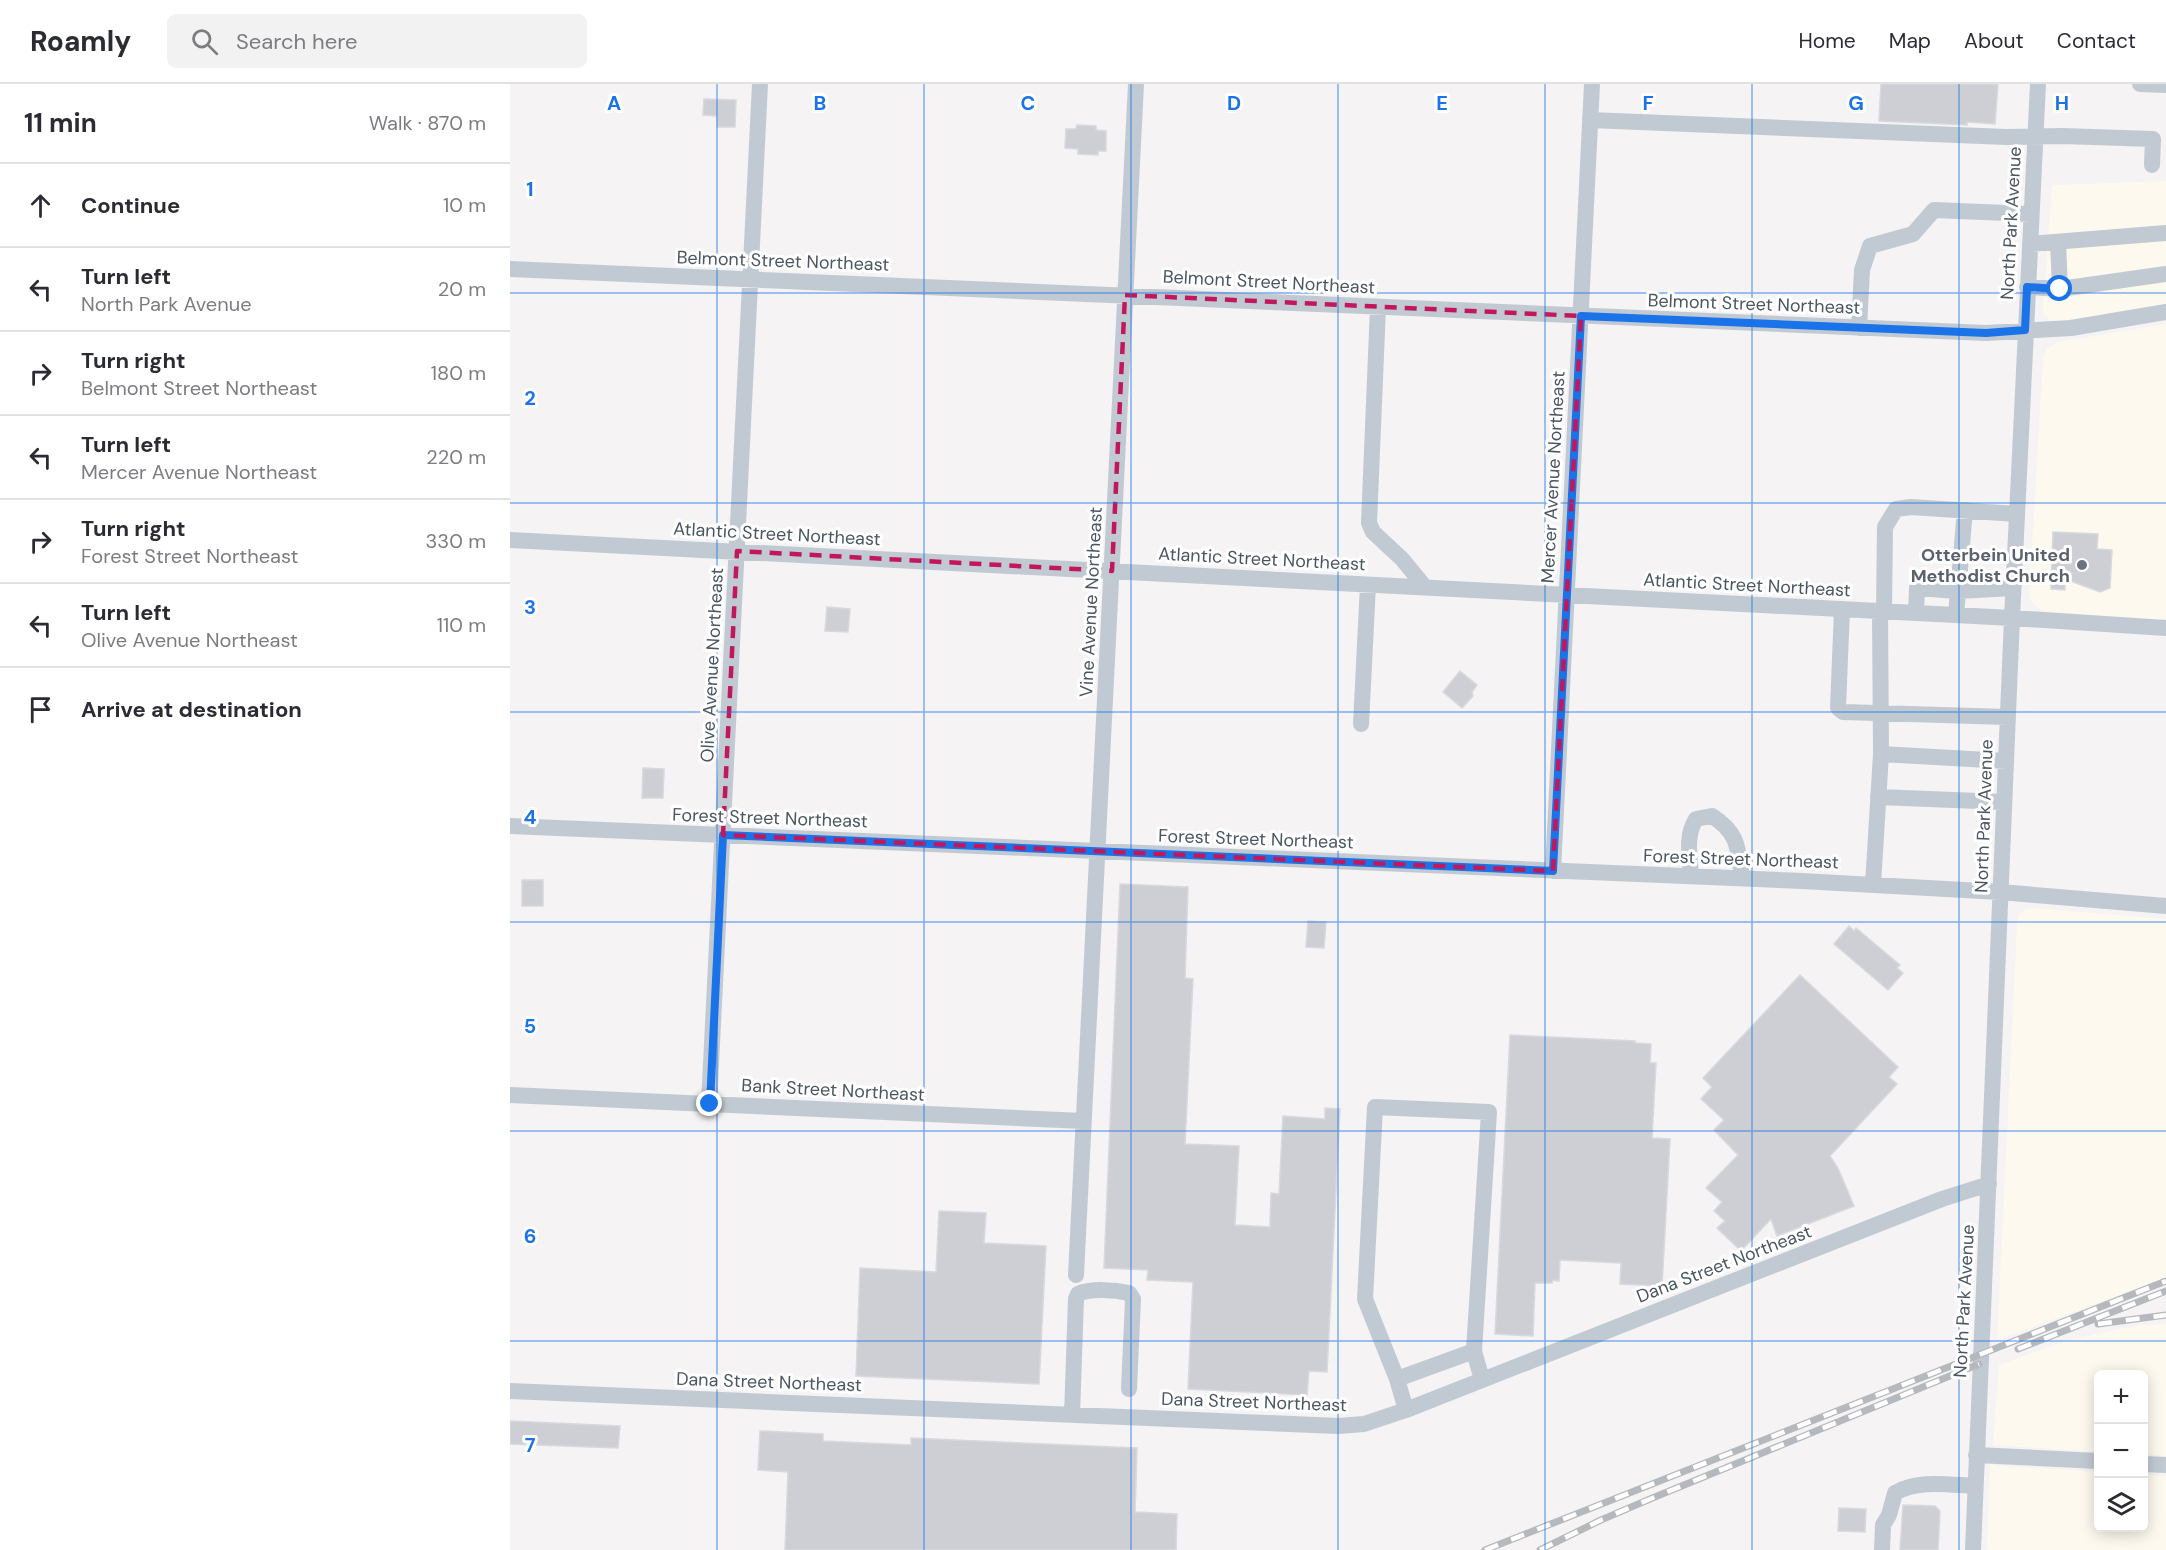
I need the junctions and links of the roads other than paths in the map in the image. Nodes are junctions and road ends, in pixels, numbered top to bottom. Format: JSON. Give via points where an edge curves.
{"nodes":[{"id":1,"x":760,"y":84,"type":"edge"},
{"id":2,"x":1136,"y":84,"type":"edge"},
{"id":3,"x":1592,"y":84,"type":"edge"},
{"id":4,"x":2038,"y":84,"type":"edge"},
{"id":5,"x":2140,"y":84,"type":"edge"},
{"id":6,"x":2166,"y":86,"type":"edge"},
{"id":7,"x":1590,"y":120,"type":"junction"},
{"id":8,"x":2035,"y":137,"type":"junction"},
{"id":9,"x":2152,"y":165,"type":"dead end"},
{"id":10,"x":2031,"y":214,"type":"junction"},
{"id":11,"x":2166,"y":233,"type":"edge"},
{"id":12,"x":2058,"y":242,"type":"junction"},
{"id":13,"x":2030,"y":244,"type":"junction"},
{"id":14,"x":510,"y":269,"type":"edge"},
{"id":15,"x":2166,"y":274,"type":"edge"},
{"id":16,"x":751,"y":279,"type":"junction"},
{"id":17,"x":2027,"y":287,"type":"junction"},
{"id":18,"x":2060,"y":289,"type":"junction"},
{"id":19,"x":1125,"y":296,"type":"junction"},
{"id":20,"x":1378,"y":306,"type":"junction"},
{"id":21,"x":2166,"y":312,"type":"edge"},
{"id":22,"x":1581,"y":316,"type":"junction"},
{"id":23,"x":1859,"y":328,"type":"junction"},
{"id":24,"x":2025,"y":330,"type":"junction"},
{"id":25,"x":1965,"y":510,"type":"junction"},
{"id":26,"x":2017,"y":514,"type":"junction"},
{"id":27,"x":510,"y":540,"type":"edge"},
{"id":28,"x":737,"y":551,"type":"junction"},
{"id":29,"x":1112,"y":571,"type":"junction"},
{"id":30,"x":1368,"y":585,"type":"junction"},
{"id":31,"x":1425,"y":587,"type":"junction"},
{"id":32,"x":2013,"y":588,"type":"junction"},
{"id":33,"x":1958,"y":591,"type":"junction"},
{"id":34,"x":1566,"y":595,"type":"junction"},
{"id":35,"x":1842,"y":609,"type":"junction"},
{"id":36,"x":1882,"y":611,"type":"junction"},
{"id":37,"x":1916,"y":613,"type":"junction"},
{"id":38,"x":1956,"y":615,"type":"junction"},
{"id":39,"x":2012,"y":618,"type":"junction"},
{"id":40,"x":2166,"y":628,"type":"edge"},
{"id":41,"x":1879,"y":712,"type":"junction"},
{"id":42,"x":2008,"y":717,"type":"junction"},
{"id":43,"x":1361,"y":724,"type":"dead end"},
{"id":44,"x":1881,"y":754,"type":"junction"},
{"id":45,"x":2006,"y":761,"type":"junction"},
{"id":46,"x":1878,"y":798,"type":"junction"},
{"id":47,"x":2004,"y":802,"type":"junction"},
{"id":48,"x":510,"y":826,"type":"edge"},
{"id":49,"x":723,"y":835,"type":"junction"},
{"id":50,"x":1098,"y":852,"type":"junction"},
{"id":51,"x":1553,"y":871,"type":"junction"},
{"id":52,"x":1691,"y":876,"type":"junction"},
{"id":53,"x":1742,"y":878,"type":"junction"},
{"id":54,"x":1873,"y":885,"type":"junction"},
{"id":55,"x":2000,"y":892,"type":"junction"},
{"id":56,"x":2166,"y":906,"type":"edge"},
{"id":57,"x":510,"y":1095,"type":"edge"},
{"id":58,"x":710,"y":1104,"type":"junction"},
{"id":59,"x":1083,"y":1121,"type":"junction"},
{"id":60,"x":1989,"y":1184,"type":"junction"},
{"id":61,"x":1076,"y":1275,"type":"dead end"},
{"id":62,"x":1474,"y":1351,"type":"junction"},
{"id":63,"x":1397,"y":1379,"type":"junction"},
{"id":64,"x":1482,"y":1380,"type":"junction"},
{"id":65,"x":1129,"y":1389,"type":"dead end"},
{"id":66,"x":510,"y":1390,"type":"edge"},
{"id":67,"x":1406,"y":1410,"type":"junction"},
{"id":68,"x":1072,"y":1414,"type":"junction"},
{"id":69,"x":1976,"y":1455,"type":"junction"},
{"id":70,"x":2094,"y":1461,"type":"edge"},
{"id":71,"x":2148,"y":1464,"type":"edge"},
{"id":72,"x":2166,"y":1465,"type":"edge"},
{"id":73,"x":1975,"y":1486,"type":"junction"},
{"id":74,"x":1882,"y":1550,"type":"edge"},
{"id":75,"x":1973,"y":1550,"type":"edge"}],
"edges":[{"from":1,"to":16,"type":"street","name":"Olive Avenue Northeast"},
{"from":2,"to":19,"type":"street","name":"Vine Avenue Northeast"},
{"from":3,"to":7,"type":"street","name":"Mercer Avenue Northeast"},
{"from":4,"to":8,"type":"street","name":"North Park Avenue"},
{"from":5,"to":6,"type":"street"},
{"from":7,"to":8,"type":"street"},
{"from":7,"to":22,"type":"street","name":"Mercer Avenue Northeast"},
{"from":8,"to":9,"type":"street","via":[[2153,139]]},
{"from":8,"to":10,"type":"street","name":"North Park Avenue"},
{"from":10,"to":13,"type":"street","name":"North Park Avenue"},
{"from":10,"to":23,"type":"street","via":[[1934,210],[1913,234],[1870,246],[1862,270]]},
{"from":11,"to":12,"type":"street"},
{"from":12,"to":13,"type":"street"},
{"from":12,"to":18,"type":"street"},
{"from":13,"to":17,"type":"street","name":"North Park Avenue"},
{"from":14,"to":16,"type":"street","name":"Belmont Street Northeast"},
{"from":15,"to":18,"type":"street"},
{"from":16,"to":19,"type":"street","name":"Belmont Street Northeast"},
{"from":16,"to":28,"type":"street","name":"Olive Avenue Northeast"},
{"from":17,"to":18,"type":"street"},
{"from":17,"to":24,"type":"street","name":"North Park Avenue"},
{"from":19,"to":20,"type":"street","name":"Belmont Street Northeast"},
{"from":19,"to":29,"type":"street","name":"Vine Avenue Northeast"},
{"from":20,"to":22,"type":"street","name":"Belmont Street Northeast"},
{"from":20,"to":31,"type":"street","via":[[1369,523]]},
{"from":21,"to":24,"type":"street","name":"Belmont Street Northeast","via":[[2071,328]]},
{"from":22,"to":23,"type":"street","name":"Belmont Street Northeast"},
{"from":22,"to":34,"type":"street","name":"Mercer Avenue Northeast"},
{"from":23,"to":24,"type":"street","name":"Belmont Street Northeast","via":[[1986,333]]},
{"from":24,"to":26,"type":"street","name":"North Park Avenue"},
{"from":25,"to":26,"type":"street"},
{"from":25,"to":33,"type":"street"},
{"from":25,"to":36,"type":"street","via":[[1911,507],[1896,509],[1890,516],[1885,526]]},
{"from":26,"to":32,"type":"street","name":"North Park Avenue"},
{"from":27,"to":28,"type":"street","name":"Atlantic Street Northeast"},
{"from":28,"to":29,"type":"street","name":"Atlantic Street Northeast"},
{"from":28,"to":49,"type":"street","name":"Olive Avenue Northeast"},
{"from":29,"to":30,"type":"street","name":"Atlantic Street Northeast"},
{"from":29,"to":50,"type":"street","name":"Vine Avenue Northeast"},
{"from":30,"to":31,"type":"street","name":"Atlantic Street Northeast"},
{"from":30,"to":43,"type":"street"},
{"from":31,"to":34,"type":"street","name":"Atlantic Street Northeast"},
{"from":32,"to":33,"type":"street"},
{"from":32,"to":39,"type":"street","name":"North Park Avenue"},
{"from":33,"to":37,"type":"street","via":[[1917,588]]},
{"from":33,"to":38,"type":"street"},
{"from":34,"to":35,"type":"street","name":"Atlantic Street Northeast"},
{"from":34,"to":51,"type":"street","name":"Mercer Avenue Northeast"},
{"from":35,"to":36,"type":"street","name":"Atlantic Street Northeast"},
{"from":35,"to":41,"type":"street","via":[[1838,708],[1850,713]]},
{"from":36,"to":37,"type":"street","name":"Atlantic Street Northeast"},
{"from":36,"to":41,"type":"street"},
{"from":37,"to":38,"type":"street","name":"Atlantic Street Northeast"},
{"from":38,"to":39,"type":"street","name":"Atlantic Street Northeast"},
{"from":39,"to":40,"type":"street","name":"Atlantic Street Northeast"},
{"from":39,"to":42,"type":"street","name":"North Park Avenue"},
{"from":41,"to":42,"type":"street"},
{"from":41,"to":44,"type":"street"},
{"from":42,"to":45,"type":"street","name":"North Park Avenue"},
{"from":44,"to":45,"type":"street"},
{"from":44,"to":46,"type":"street"},
{"from":45,"to":47,"type":"street","name":"North Park Avenue"},
{"from":46,"to":47,"type":"street"},
{"from":46,"to":54,"type":"street"},
{"from":47,"to":55,"type":"street","name":"North Park Avenue"},
{"from":48,"to":49,"type":"street","name":"Forest Street Northeast"},
{"from":49,"to":50,"type":"street","name":"Forest Street Northeast"},
{"from":49,"to":58,"type":"street","name":"Olive Avenue Northeast"},
{"from":50,"to":51,"type":"street","name":"Forest Street Northeast"},
{"from":50,"to":59,"type":"street","name":"Vine Avenue Northeast"},
{"from":51,"to":52,"type":"street","name":"Forest Street Northeast"},
{"from":52,"to":53,"type":"street","name":"Forest Street Northeast"},
{"from":52,"to":53,"type":"street","via":[[1691,827],[1696,819],[1713,816],[1727,825],[1737,841]]},
{"from":53,"to":54,"type":"street","name":"Forest Street Northeast"},
{"from":54,"to":55,"type":"street","name":"Forest Street Northeast"},
{"from":55,"to":56,"type":"street","name":"Forest Street Northeast"},
{"from":55,"to":60,"type":"street","name":"North Park Avenue"},
{"from":57,"to":58,"type":"street","name":"Bank Street Northeast"},
{"from":58,"to":59,"type":"street","name":"Bank Street Northeast"},
{"from":59,"to":61,"type":"street","name":"Vine Avenue Northeast"},
{"from":60,"to":64,"type":"street","name":"Dana Street Northeast","via":[[1941,1199]]},
{"from":60,"to":69,"type":"street","name":"North Park Avenue"},
{"from":62,"to":63,"type":"street"},
{"from":62,"to":63,"type":"street","via":[[1489,1112],[1375,1107],[1365,1299]]},
{"from":62,"to":64,"type":"street"},
{"from":63,"to":67,"type":"street"},
{"from":64,"to":67,"type":"street","name":"Dana Street Northeast"},
{"from":65,"to":68,"type":"street","via":[[1133,1299],[1129,1293],[1084,1291],[1076,1299]]},
{"from":66,"to":68,"type":"street","name":"Dana Street Northeast"},
{"from":67,"to":68,"type":"street","name":"Dana Street Northeast","via":[[1372,1422],[1338,1426]]},
{"from":69,"to":70,"type":"street"},
{"from":69,"to":73,"type":"street","name":"North Park Avenue"},
{"from":71,"to":72,"type":"street"},
{"from":73,"to":74,"type":"street","via":[[1914,1485],[1895,1493],[1883,1525]]},
{"from":73,"to":75,"type":"street","name":"North Park Avenue"}]}
